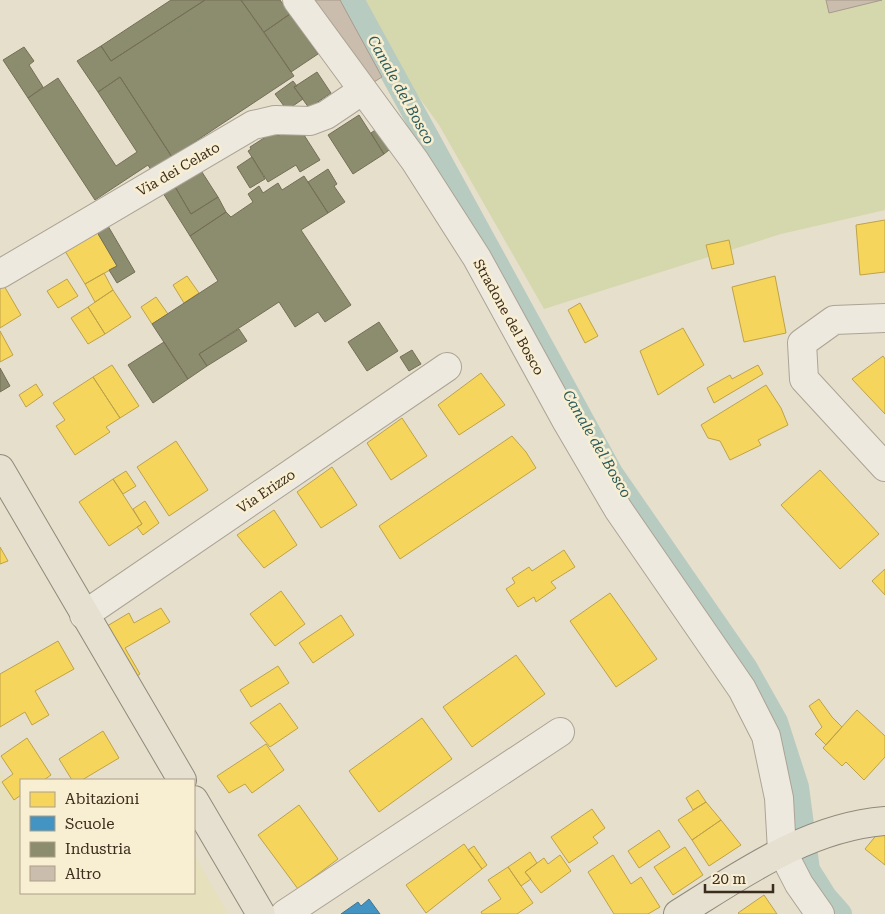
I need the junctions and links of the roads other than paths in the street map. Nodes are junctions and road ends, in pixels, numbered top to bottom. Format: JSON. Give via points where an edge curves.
{"nodes":[{"id":1,"x":297,"y":0,"type":"edge"},
{"id":2,"x":363,"y":90,"type":"junction"},
{"id":3,"x":0,"y":274,"type":"edge"},
{"id":4,"x":885,"y":318,"type":"edge"},
{"id":5,"x":447,"y":367,"type":"dead end"},
{"id":6,"x":885,"y":466,"type":"edge"},
{"id":7,"x":0,"y":469,"type":"edge"},
{"id":8,"x":84,"y":615,"type":"junction"},
{"id":9,"x":560,"y":732,"type":"dead end"},
{"id":10,"x":181,"y":779,"type":"edge"},
{"id":11,"x":195,"y":802,"type":"edge"},
{"id":12,"x":885,"y":821,"type":"edge"},
{"id":13,"x":788,"y":849,"type":"junction"},
{"id":14,"x":262,"y":914,"type":"edge"},
{"id":15,"x":286,"y":914,"type":"edge"},
{"id":16,"x":678,"y":914,"type":"edge"},
{"id":17,"x":820,"y":914,"type":"edge"}],
"edges":[{"from":1,"to":2,"type":"street","name":"Stradone del Bosco"},
{"from":2,"to":3,"type":"street","name":"Via dei Celato","via":[[326,115],[310,121],[275,120],[253,125]]},
{"from":2,"to":13,"type":"street","name":"Stradone del Bosco","via":[[415,161],[477,258],[618,509],[742,689],[766,736]]},
{"from":4,"to":6,"type":"street","via":[[834,320],[802,344],[804,379]]},
{"from":5,"to":8,"type":"street","name":"Via Erizzo"},
{"from":7,"to":8,"type":"main road"},
{"from":8,"to":10,"type":"main road"},
{"from":9,"to":15,"type":"street"},
{"from":11,"to":14,"type":"main road"},
{"from":12,"to":13,"type":"main road","via":[[864,823]]},
{"from":13,"to":16,"type":"main road"},
{"from":13,"to":17,"type":"street","name":"Stradone del Bosco","via":[[799,884]]}]}
